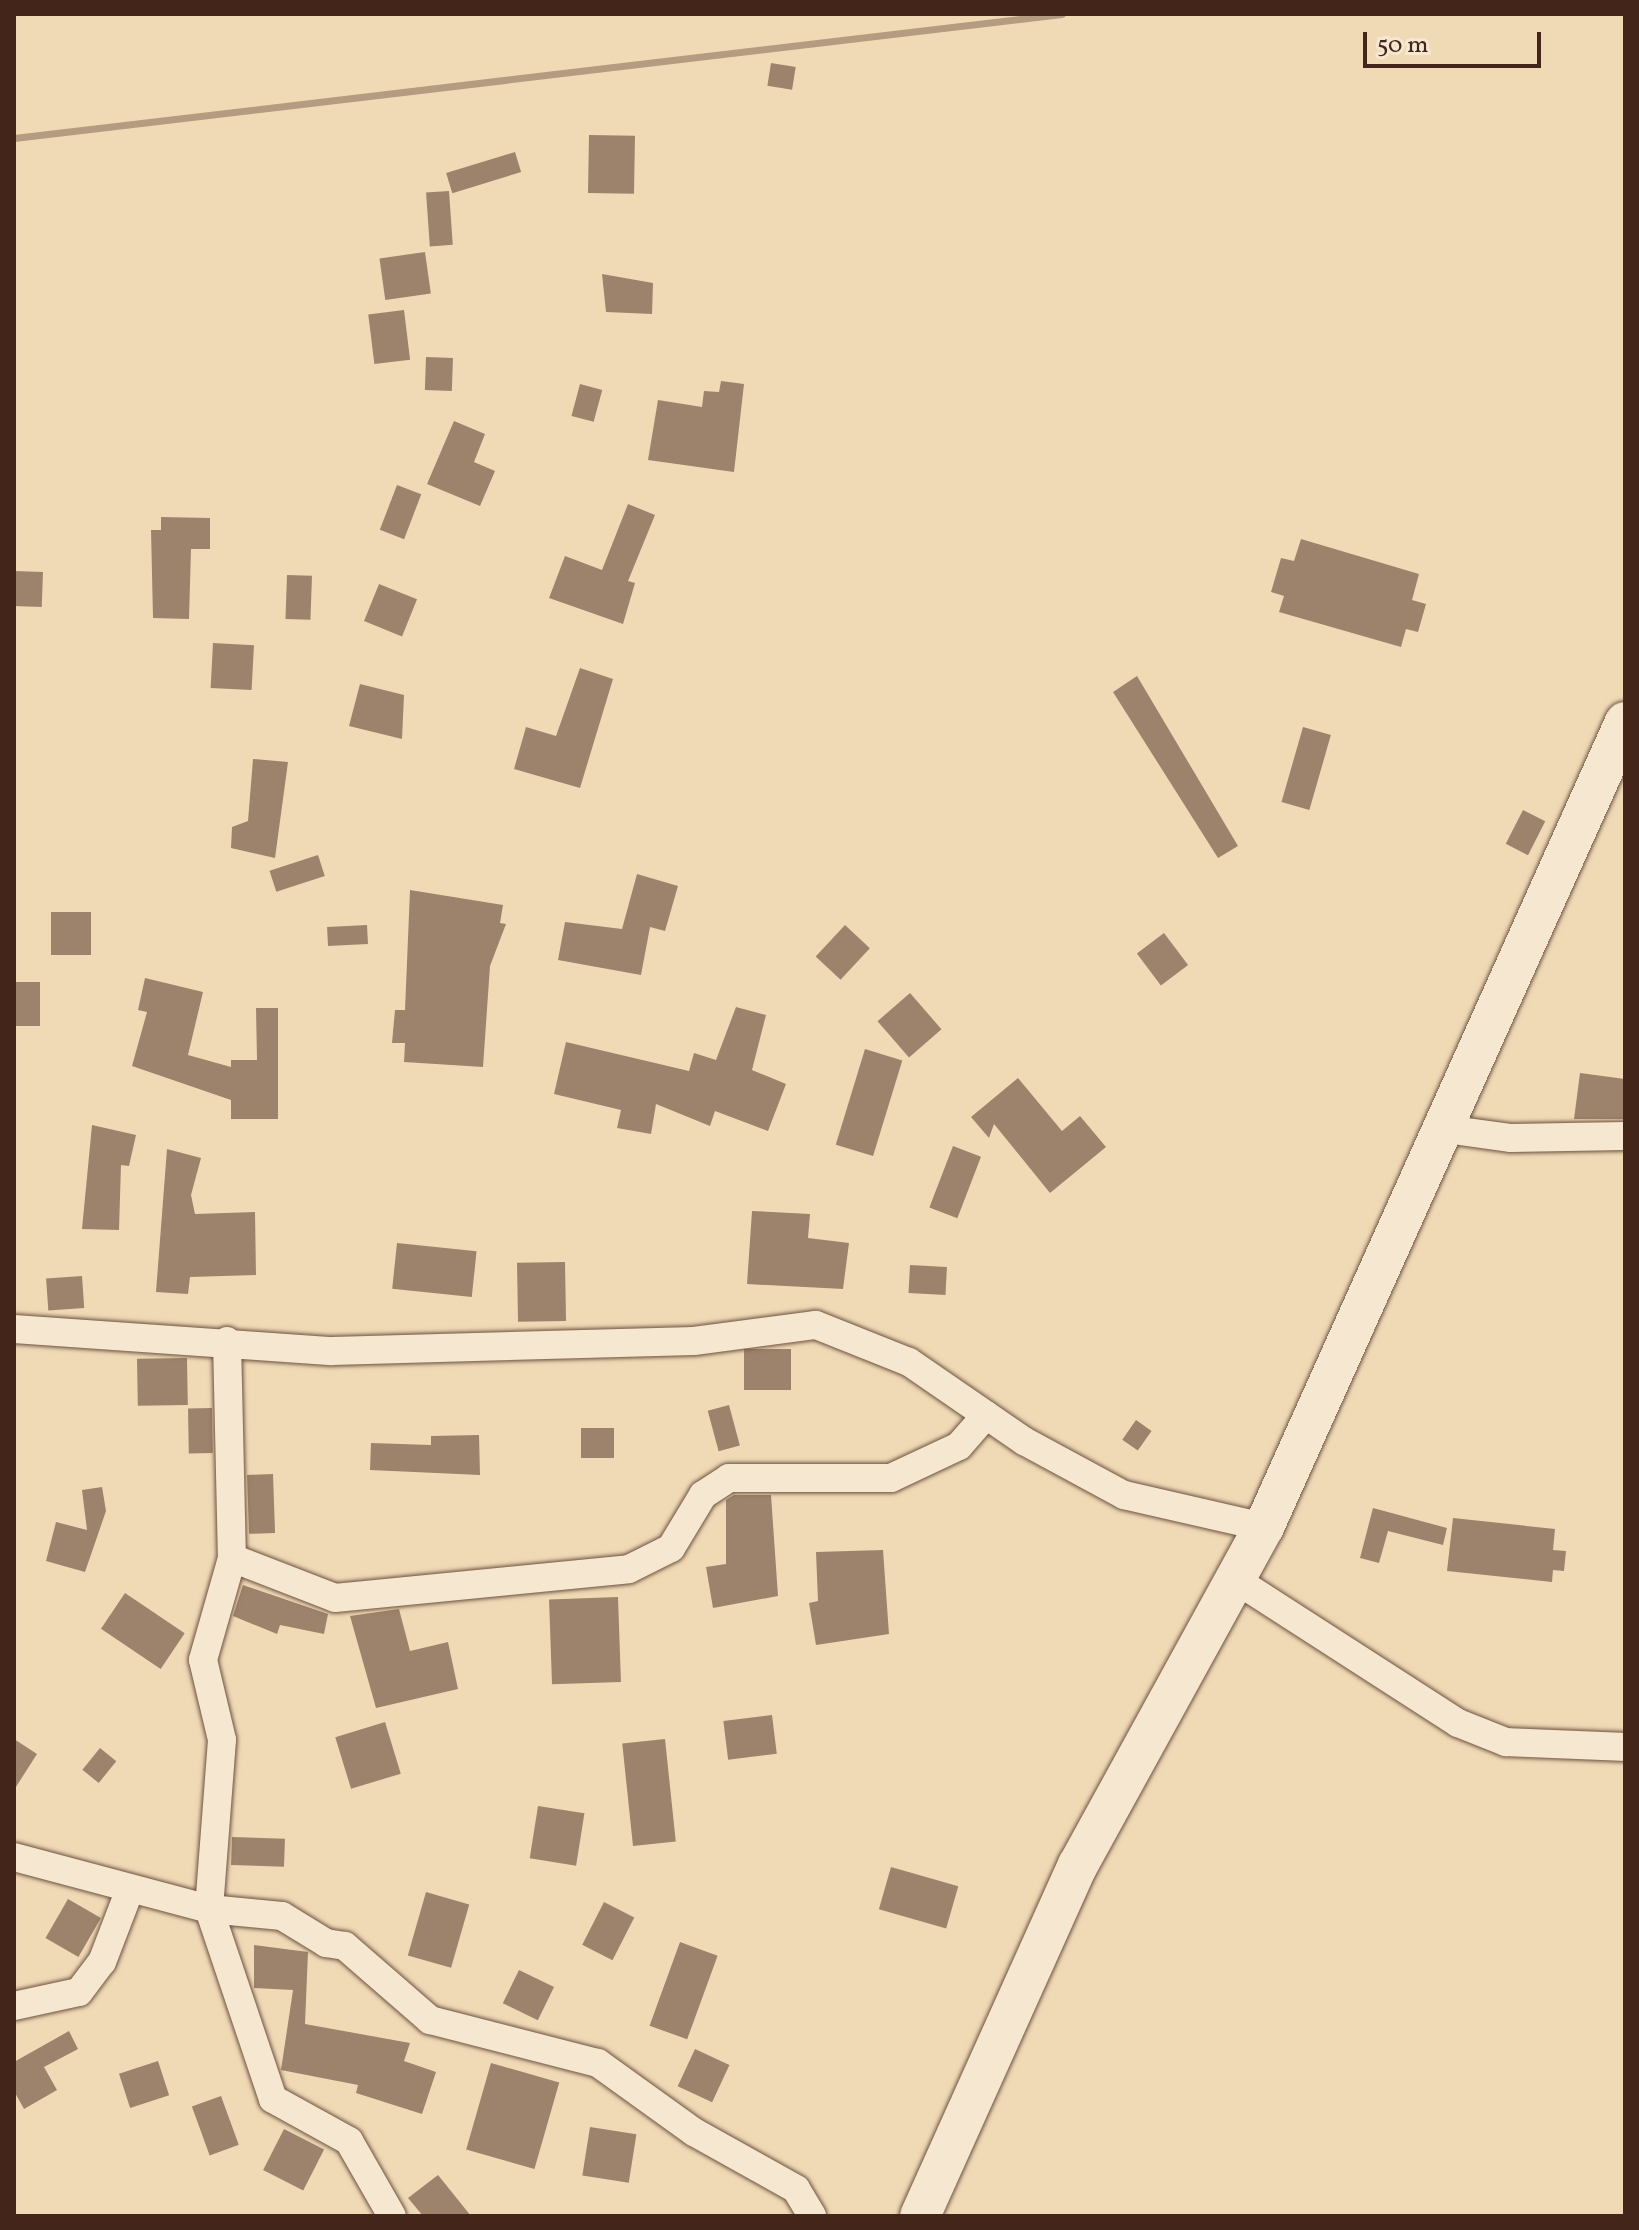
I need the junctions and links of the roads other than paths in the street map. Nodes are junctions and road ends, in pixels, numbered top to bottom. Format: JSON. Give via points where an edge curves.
{"nodes":[{"id":1,"x":1625,"y":722,"type":"edge"},
{"id":2,"x":1438,"y":1128,"type":"junction"},
{"id":3,"x":1625,"y":1136,"type":"edge"},
{"id":4,"x":14,"y":1329,"type":"edge"},
{"id":5,"x":227,"y":1341,"type":"junction"},
{"id":6,"x":986,"y":1415,"type":"junction"},
{"id":7,"x":1264,"y":1527,"type":"junction"},
{"id":8,"x":232,"y":1558,"type":"junction"},
{"id":9,"x":1236,"y":1580,"type":"junction"},
{"id":10,"x":1625,"y":1747,"type":"edge"},
{"id":11,"x":14,"y":1857,"type":"edge"},
{"id":12,"x":130,"y":1889,"type":"junction"},
{"id":13,"x":209,"y":1909,"type":"junction"},
{"id":14,"x":14,"y":2006,"type":"edge"},
{"id":15,"x":392,"y":2216,"type":"edge"},
{"id":16,"x":812,"y":2216,"type":"edge"},
{"id":17,"x":920,"y":2216,"type":"edge"}],
"edges":[{"from":1,"to":2,"type":"main road"},
{"from":2,"to":3,"type":"street","via":[[1511,1138]]},
{"from":2,"to":7,"type":"main road"},
{"from":4,"to":5,"type":"street"},
{"from":5,"to":6,"type":"street","via":[[364,1350],[694,1341],[816,1325],[909,1362]]},
{"from":5,"to":8,"type":"street"},
{"from":6,"to":7,"type":"street","via":[[1124,1495]]},
{"from":6,"to":8,"type":"street","via":[[959,1446],[891,1478],[729,1478],[703,1495],[671,1548],[629,1569],[335,1598]]},
{"from":7,"to":9,"type":"main road"},
{"from":8,"to":13,"type":"street","via":[[203,1660],[222,1740]]},
{"from":9,"to":10,"type":"street","via":[[1458,1723],[1506,1742]]},
{"from":9,"to":17,"type":"main road","via":[[1078,1865]]},
{"from":11,"to":12,"type":"street"},
{"from":12,"to":13,"type":"street"},
{"from":12,"to":14,"type":"street","via":[[102,1962],[79,1992]]},
{"from":13,"to":15,"type":"street","via":[[273,2099],[349,2141]]},
{"from":13,"to":16,"type":"street","via":[[282,1916],[326,1943],[345,1946],[430,2020],[459,2032],[598,2063],[694,2132],[796,2189]]}]}
